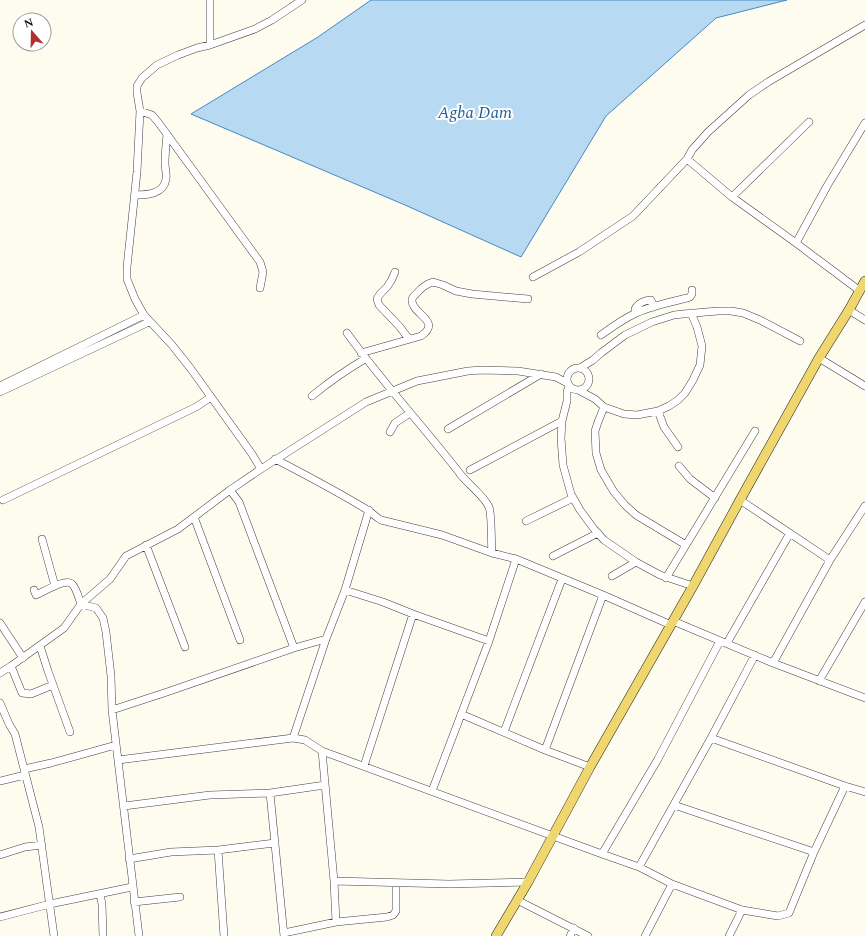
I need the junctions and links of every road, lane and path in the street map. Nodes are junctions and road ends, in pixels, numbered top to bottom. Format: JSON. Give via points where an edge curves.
{"nodes":[{"id":1,"x":210,"y":0,"type":"edge"},
{"id":2,"x":302,"y":0,"type":"edge"},
{"id":3,"x":865,"y":25,"type":"edge"},
{"id":4,"x":210,"y":45,"type":"junction"},
{"id":5,"x":140,"y":111,"type":"junction"},
{"id":6,"x":809,"y":122,"type":"dead end"},
{"id":7,"x":865,"y":123,"type":"edge"},
{"id":8,"x":167,"y":135,"type":"junction"},
{"id":9,"x":687,"y":159,"type":"junction"},
{"id":10,"x":135,"y":195,"type":"junction"},
{"id":11,"x":732,"y":197,"type":"junction"},
{"id":12,"x":796,"y":243,"type":"junction"},
{"id":13,"x":395,"y":272,"type":"dead end"},
{"id":14,"x":533,"y":277,"type":"dead end"},
{"id":15,"x":865,"y":281,"type":"edge"},
{"id":16,"x":260,"y":288,"type":"dead end"},
{"id":17,"x":692,"y":290,"type":"dead end"},
{"id":18,"x":860,"y":291,"type":"junction"},
{"id":19,"x":528,"y":299,"type":"dead end"},
{"id":20,"x":654,"y":307,"type":"junction"},
{"id":21,"x":646,"y":310,"type":"junction"},
{"id":22,"x":849,"y":310,"type":"junction"},
{"id":23,"x":636,"y":313,"type":"junction"},
{"id":24,"x":691,"y":313,"type":"junction"},
{"id":25,"x":144,"y":315,"type":"junction"},
{"id":26,"x":865,"y":320,"type":"edge"},
{"id":27,"x":149,"y":322,"type":"junction"},
{"id":28,"x":652,"y":322,"type":"junction"},
{"id":29,"x":347,"y":333,"type":"dead end"},
{"id":30,"x":601,"y":335,"type":"dead end"},
{"id":31,"x":409,"y":339,"type":"junction"},
{"id":32,"x":800,"y":341,"type":"dead end"},
{"id":33,"x":363,"y":356,"type":"junction"},
{"id":34,"x":819,"y":358,"type":"junction"},
{"id":35,"x":593,"y":360,"type":"junction"},
{"id":36,"x":580,"y":368,"type":"junction"},
{"id":37,"x":541,"y":374,"type":"junction"},
{"id":38,"x":568,"y":374,"type":"junction"},
{"id":39,"x":556,"y":377,"type":"junction"},
{"id":40,"x":588,"y":378,"type":"junction"},
{"id":41,"x":568,"y":384,"type":"junction"},
{"id":42,"x":0,"y":386,"type":"edge"},
{"id":43,"x":865,"y":386,"type":"edge"},
{"id":44,"x":392,"y":390,"type":"junction"},
{"id":45,"x":579,"y":391,"type":"junction"},
{"id":46,"x":0,"y":392,"type":"edge"},
{"id":47,"x":312,"y":396,"type":"dead end"},
{"id":48,"x":212,"y":397,"type":"junction"},
{"id":49,"x":595,"y":399,"type":"junction"},
{"id":50,"x":567,"y":401,"type":"junction"},
{"id":51,"x":604,"y":407,"type":"junction"},
{"id":52,"x":658,"y":411,"type":"junction"},
{"id":53,"x":410,"y":412,"type":"junction"},
{"id":54,"x":562,"y":421,"type":"junction"},
{"id":55,"x":448,"y":429,"type":"dead end"},
{"id":56,"x":755,"y":431,"type":"dead end"},
{"id":57,"x":390,"y":432,"type":"dead end"},
{"id":58,"x":678,"y":447,"type":"dead end"},
{"id":59,"x":275,"y":459,"type":"junction"},
{"id":60,"x":678,"y":466,"type":"dead end"},
{"id":61,"x":261,"y":469,"type":"junction"},
{"id":62,"x":470,"y":470,"type":"dead end"},
{"id":63,"x":230,"y":490,"type":"junction"},
{"id":64,"x":573,"y":498,"type":"junction"},
{"id":65,"x":715,"y":498,"type":"junction"},
{"id":66,"x":3,"y":500,"type":"dead end"},
{"id":67,"x":740,"y":500,"type":"junction"},
{"id":68,"x":865,"y":506,"type":"edge"},
{"id":69,"x":369,"y":510,"type":"junction"},
{"id":70,"x":194,"y":517,"type":"junction"},
{"id":71,"x":526,"y":521,"type":"dead end"},
{"id":72,"x":790,"y":533,"type":"junction"},
{"id":73,"x":598,"y":534,"type":"junction"},
{"id":74,"x":42,"y":539,"type":"dead end"},
{"id":75,"x":146,"y":545,"type":"junction"},
{"id":76,"x":686,"y":545,"type":"junction"},
{"id":77,"x":492,"y":552,"type":"junction"},
{"id":78,"x":553,"y":556,"type":"dead end"},
{"id":79,"x":516,"y":559,"type":"junction"},
{"id":80,"x":830,"y":560,"type":"junction"},
{"id":81,"x":636,"y":562,"type":"junction"},
{"id":82,"x":612,"y":576,"type":"dead end"},
{"id":83,"x":666,"y":578,"type":"junction"},
{"id":84,"x":562,"y":579,"type":"junction"},
{"id":85,"x":55,"y":586,"type":"junction"},
{"id":86,"x":693,"y":586,"type":"junction"},
{"id":87,"x":34,"y":590,"type":"dead end"},
{"id":88,"x":345,"y":590,"type":"junction"},
{"id":89,"x":603,"y":595,"type":"junction"},
{"id":90,"x":865,"y":602,"type":"edge"},
{"id":91,"x":81,"y":604,"type":"junction"},
{"id":92,"x":413,"y":614,"type":"junction"},
{"id":93,"x":0,"y":623,"type":"edge"},
{"id":94,"x":672,"y":623,"type":"junction"},
{"id":95,"x":326,"y":639,"type":"junction"},
{"id":96,"x":240,"y":640,"type":"dead end"},
{"id":97,"x":489,"y":641,"type":"junction"},
{"id":98,"x":724,"y":642,"type":"junction"},
{"id":99,"x":40,"y":646,"type":"junction"},
{"id":100,"x":185,"y":647,"type":"dead end"},
{"id":101,"x":294,"y":648,"type":"junction"},
{"id":102,"x":755,"y":655,"type":"junction"},
{"id":103,"x":23,"y":658,"type":"junction"},
{"id":104,"x":773,"y":663,"type":"junction"},
{"id":105,"x":11,"y":666,"type":"junction"},
{"id":106,"x":0,"y":673,"type":"edge"},
{"id":107,"x":819,"y":681,"type":"junction"},
{"id":108,"x":53,"y":685,"type":"junction"},
{"id":109,"x":865,"y":698,"type":"edge"},
{"id":110,"x":0,"y":703,"type":"edge"},
{"id":111,"x":112,"y":710,"type":"junction"},
{"id":112,"x":461,"y":714,"type":"junction"},
{"id":113,"x":70,"y":732,"type":"dead end"},
{"id":114,"x":504,"y":732,"type":"junction"},
{"id":115,"x":293,"y":738,"type":"junction"},
{"id":116,"x":711,"y":738,"type":"junction"},
{"id":117,"x":116,"y":745,"type":"junction"},
{"id":118,"x":544,"y":750,"type":"junction"},
{"id":119,"x":322,"y":751,"type":"junction"},
{"id":120,"x":118,"y":760,"type":"junction"},
{"id":121,"x":364,"y":766,"type":"junction"},
{"id":122,"x":590,"y":768,"type":"junction"},
{"id":123,"x":25,"y":772,"type":"junction"},
{"id":124,"x":0,"y":781,"type":"edge"},
{"id":125,"x":326,"y":785,"type":"junction"},
{"id":126,"x":845,"y":786,"type":"junction"},
{"id":127,"x":432,"y":791,"type":"junction"},
{"id":128,"x":865,"y":792,"type":"edge"},
{"id":129,"x":270,"y":793,"type":"junction"},
{"id":130,"x":674,"y":805,"type":"junction"},
{"id":131,"x":124,"y":806,"type":"junction"},
{"id":132,"x":552,"y":836,"type":"junction"},
{"id":133,"x":275,"y":843,"type":"junction"},
{"id":134,"x":42,"y":845,"type":"junction"},
{"id":135,"x":218,"y":850,"type":"junction"},
{"id":136,"x":814,"y":852,"type":"junction"},
{"id":137,"x":602,"y":854,"type":"junction"},
{"id":138,"x":0,"y":856,"type":"edge"},
{"id":139,"x":129,"y":859,"type":"junction"},
{"id":140,"x":639,"y":867,"type":"junction"},
{"id":141,"x":334,"y":881,"type":"junction"},
{"id":142,"x":528,"y":882,"type":"junction"},
{"id":143,"x":396,"y":883,"type":"junction"},
{"id":144,"x":672,"y":884,"type":"junction"},
{"id":145,"x":132,"y":887,"type":"junction"},
{"id":146,"x":100,"y":894,"type":"junction"},
{"id":147,"x":180,"y":897,"type":"dead end"},
{"id":148,"x":517,"y":900,"type":"junction"},
{"id":149,"x":134,"y":902,"type":"junction"},
{"id":150,"x":50,"y":904,"type":"junction"},
{"id":151,"x":742,"y":910,"type":"junction"},
{"id":152,"x":0,"y":917,"type":"edge"},
{"id":153,"x":336,"y":922,"type":"junction"},
{"id":154,"x":574,"y":928,"type":"junction"},
{"id":155,"x":284,"y":935,"type":"edge"},
{"id":156,"x":54,"y":936,"type":"edge"},
{"id":157,"x":103,"y":936,"type":"edge"},
{"id":158,"x":139,"y":936,"type":"edge"},
{"id":159,"x":224,"y":936,"type":"edge"},
{"id":160,"x":496,"y":936,"type":"edge"},
{"id":161,"x":570,"y":936,"type":"edge"},
{"id":162,"x":588,"y":936,"type":"edge"},
{"id":163,"x":645,"y":936,"type":"edge"},
{"id":164,"x":729,"y":936,"type":"edge"}],
"edges":[{"from":1,"to":4,"type":"street"},
{"from":2,"to":4,"type":"street","via":[[255,30]]},
{"from":3,"to":9,"type":"street","via":[[749,95],[708,132]]},
{"from":4,"to":5,"type":"street","via":[[157,65],[142,78],[137,86]]},
{"from":5,"to":8,"type":"street","via":[[152,115]]},
{"from":5,"to":10,"type":"street"},
{"from":6,"to":11,"type":"street"},
{"from":7,"to":12,"type":"street"},
{"from":8,"to":10,"type":"street","via":[[165,184],[162,189],[155,192]]},
{"from":8,"to":16,"type":"street","via":[[260,262],[263,272]]},
{"from":9,"to":11,"type":"street"},
{"from":9,"to":14,"type":"street","via":[[633,216],[579,252]]},
{"from":10,"to":25,"type":"street","via":[[127,266],[128,279]]},
{"from":11,"to":12,"type":"street"},
{"from":12,"to":18,"type":"street"},
{"from":13,"to":31,"type":"street","via":[[377,299],[379,305]]},
{"from":15,"to":18,"type":"main road"},
{"from":17,"to":20,"type":"street","via":[[692,294],[687,298]]},
{"from":18,"to":22,"type":"main road"},
{"from":19,"to":31,"type":"street","via":[[472,294],[433,282],[427,284],[412,298],[412,302],[429,328],[421,336]]},
{"from":20,"to":21,"type":"street"},
{"from":20,"to":23,"type":"street","via":[[651,300],[646,301],[636,306]]},
{"from":21,"to":23,"type":"street"},
{"from":21,"to":28,"type":"street"},
{"from":22,"to":26,"type":"street"},
{"from":22,"to":34,"type":"main road"},
{"from":23,"to":30,"type":"street"},
{"from":24,"to":28,"type":"street"},
{"from":24,"to":32,"type":"street","via":[[718,310],[743,313]]},
{"from":24,"to":52,"type":"street","via":[[702,346],[700,365],[685,393]]},
{"from":25,"to":27,"type":"street"},
{"from":25,"to":42,"type":"street"},
{"from":27,"to":46,"type":"street"},
{"from":27,"to":48,"type":"street","via":[[172,345]]},
{"from":28,"to":35,"type":"street","via":[[625,335]]},
{"from":29,"to":33,"type":"street"},
{"from":31,"to":33,"type":"street"},
{"from":33,"to":44,"type":"street"},
{"from":33,"to":47,"type":"street"},
{"from":34,"to":43,"type":"street"},
{"from":34,"to":67,"type":"main road"},
{"from":35,"to":36,"type":"street"},
{"from":35,"to":40,"type":"street"},
{"from":36,"to":38,"type":"street"},
{"from":36,"to":40,"type":"street","via":[[585,370]]},
{"from":37,"to":39,"type":"street"},
{"from":37,"to":44,"type":"street","via":[[518,370],[468,371],[417,381]]},
{"from":37,"to":55,"type":"street"},
{"from":38,"to":39,"type":"street"},
{"from":38,"to":41,"type":"street"},
{"from":39,"to":41,"type":"street"},
{"from":40,"to":45,"type":"street","via":[[587,386]]},
{"from":40,"to":49,"type":"street"},
{"from":41,"to":45,"type":"street","via":[[573,390]]},
{"from":41,"to":50,"type":"street"},
{"from":44,"to":53,"type":"street"},
{"from":44,"to":59,"type":"street","via":[[366,402]]},
{"from":45,"to":49,"type":"street"},
{"from":45,"to":50,"type":"street"},
{"from":48,"to":61,"type":"street"},
{"from":48,"to":66,"type":"street"},
{"from":49,"to":51,"type":"street"},
{"from":50,"to":54,"type":"street"},
{"from":51,"to":52,"type":"street","via":[[624,414]]},
{"from":51,"to":76,"type":"street","via":[[595,431],[596,453],[601,470],[614,492],[630,510]]},
{"from":52,"to":58,"type":"street","via":[[664,427]]},
{"from":53,"to":57,"type":"street","via":[[395,423]]},
{"from":53,"to":77,"type":"street","via":[[487,504],[490,511]]},
{"from":54,"to":62,"type":"street"},
{"from":54,"to":64,"type":"street","via":[[563,465]]},
{"from":56,"to":65,"type":"street"},
{"from":59,"to":61,"type":"street"},
{"from":59,"to":69,"type":"street"},
{"from":60,"to":65,"type":"street"},
{"from":61,"to":63,"type":"street"},
{"from":63,"to":70,"type":"street"},
{"from":63,"to":101,"type":"street","via":[[239,502]]},
{"from":64,"to":71,"type":"street"},
{"from":64,"to":73,"type":"street"},
{"from":65,"to":76,"type":"street"},
{"from":67,"to":72,"type":"street"},
{"from":67,"to":86,"type":"main road"},
{"from":68,"to":80,"type":"street"},
{"from":69,"to":77,"type":"street","via":[[381,520],[442,535]]},
{"from":69,"to":88,"type":"street"},
{"from":70,"to":75,"type":"street"},
{"from":70,"to":96,"type":"street"},
{"from":72,"to":80,"type":"street"},
{"from":72,"to":98,"type":"street"},
{"from":73,"to":78,"type":"street"},
{"from":73,"to":81,"type":"street"},
{"from":74,"to":85,"type":"street"},
{"from":75,"to":91,"type":"street","via":[[125,557],[110,579]]},
{"from":75,"to":100,"type":"street"},
{"from":76,"to":83,"type":"street"},
{"from":77,"to":79,"type":"street"},
{"from":79,"to":84,"type":"street"},
{"from":79,"to":97,"type":"street"},
{"from":80,"to":104,"type":"street"},
{"from":81,"to":82,"type":"street"},
{"from":81,"to":83,"type":"street"},
{"from":83,"to":86,"type":"street"},
{"from":84,"to":89,"type":"street"},
{"from":84,"to":114,"type":"street"},
{"from":85,"to":87,"type":"street","via":[[36,595]]},
{"from":85,"to":91,"type":"street","via":[[70,582],[74,585]]},
{"from":86,"to":94,"type":"main road"},
{"from":88,"to":92,"type":"street"},
{"from":88,"to":95,"type":"street"},
{"from":89,"to":94,"type":"street"},
{"from":89,"to":118,"type":"street"},
{"from":90,"to":107,"type":"street"},
{"from":91,"to":99,"type":"street","via":[[64,628]]},
{"from":91,"to":111,"type":"street","via":[[96,608],[103,618],[111,676]]},
{"from":92,"to":97,"type":"street"},
{"from":92,"to":121,"type":"street"},
{"from":93,"to":103,"type":"street"},
{"from":94,"to":98,"type":"street"},
{"from":94,"to":122,"type":"main road"},
{"from":95,"to":101,"type":"street"},
{"from":95,"to":115,"type":"street"},
{"from":97,"to":112,"type":"street"},
{"from":98,"to":102,"type":"street"},
{"from":98,"to":137,"type":"street"},
{"from":99,"to":103,"type":"street"},
{"from":99,"to":108,"type":"street"},
{"from":101,"to":111,"type":"street"},
{"from":102,"to":104,"type":"street"},
{"from":102,"to":116,"type":"street"},
{"from":103,"to":105,"type":"street"},
{"from":104,"to":107,"type":"street"},
{"from":105,"to":106,"type":"street"},
{"from":105,"to":108,"type":"street","via":[[22,692],[31,694]]},
{"from":107,"to":109,"type":"street"},
{"from":108,"to":113,"type":"street"},
{"from":110,"to":123,"type":"street","via":[[15,734]]},
{"from":111,"to":117,"type":"street"},
{"from":112,"to":114,"type":"street"},
{"from":112,"to":127,"type":"street"},
{"from":114,"to":118,"type":"street"},
{"from":115,"to":119,"type":"street","via":[[305,740]]},
{"from":115,"to":120,"type":"street"},
{"from":116,"to":126,"type":"street"},
{"from":116,"to":130,"type":"street"},
{"from":117,"to":120,"type":"street"},
{"from":117,"to":123,"type":"street"},
{"from":118,"to":122,"type":"street"},
{"from":119,"to":121,"type":"street"},
{"from":119,"to":125,"type":"street"},
{"from":120,"to":131,"type":"street"},
{"from":121,"to":127,"type":"street"},
{"from":122,"to":132,"type":"main road"},
{"from":123,"to":124,"type":"street"},
{"from":123,"to":134,"type":"street","via":[[40,827]]},
{"from":125,"to":129,"type":"street"},
{"from":125,"to":141,"type":"street"},
{"from":126,"to":128,"type":"street"},
{"from":126,"to":136,"type":"street"},
{"from":127,"to":132,"type":"street"},
{"from":129,"to":131,"type":"street","via":[[210,795]]},
{"from":129,"to":133,"type":"street"},
{"from":130,"to":136,"type":"street"},
{"from":130,"to":140,"type":"street"},
{"from":131,"to":139,"type":"street"},
{"from":132,"to":137,"type":"street"},
{"from":132,"to":142,"type":"main road"},
{"from":133,"to":135,"type":"street"},
{"from":133,"to":155,"type":"street"},
{"from":134,"to":138,"type":"street","via":[[25,846]]},
{"from":134,"to":150,"type":"street"},
{"from":135,"to":139,"type":"street","via":[[171,852]]},
{"from":135,"to":159,"type":"street"},
{"from":136,"to":151,"type":"street","via":[[789,913],[778,916]]},
{"from":137,"to":140,"type":"street"},
{"from":139,"to":145,"type":"street"},
{"from":140,"to":144,"type":"street"},
{"from":141,"to":143,"type":"street"},
{"from":141,"to":153,"type":"street"},
{"from":142,"to":143,"type":"street"},
{"from":142,"to":148,"type":"main road"},
{"from":143,"to":153,"type":"street","via":[[396,911],[393,914],[387,917]]},
{"from":144,"to":151,"type":"street"},
{"from":144,"to":163,"type":"street"},
{"from":145,"to":146,"type":"street"},
{"from":145,"to":149,"type":"street"},
{"from":146,"to":150,"type":"street"},
{"from":146,"to":157,"type":"street"},
{"from":147,"to":149,"type":"street"},
{"from":148,"to":154,"type":"street"},
{"from":148,"to":160,"type":"main road"},
{"from":149,"to":158,"type":"street"},
{"from":150,"to":152,"type":"street"},
{"from":150,"to":156,"type":"street"},
{"from":151,"to":164,"type":"street"},
{"from":153,"to":155,"type":"street"},
{"from":154,"to":161,"type":"street"},
{"from":154,"to":162,"type":"street"}]}
